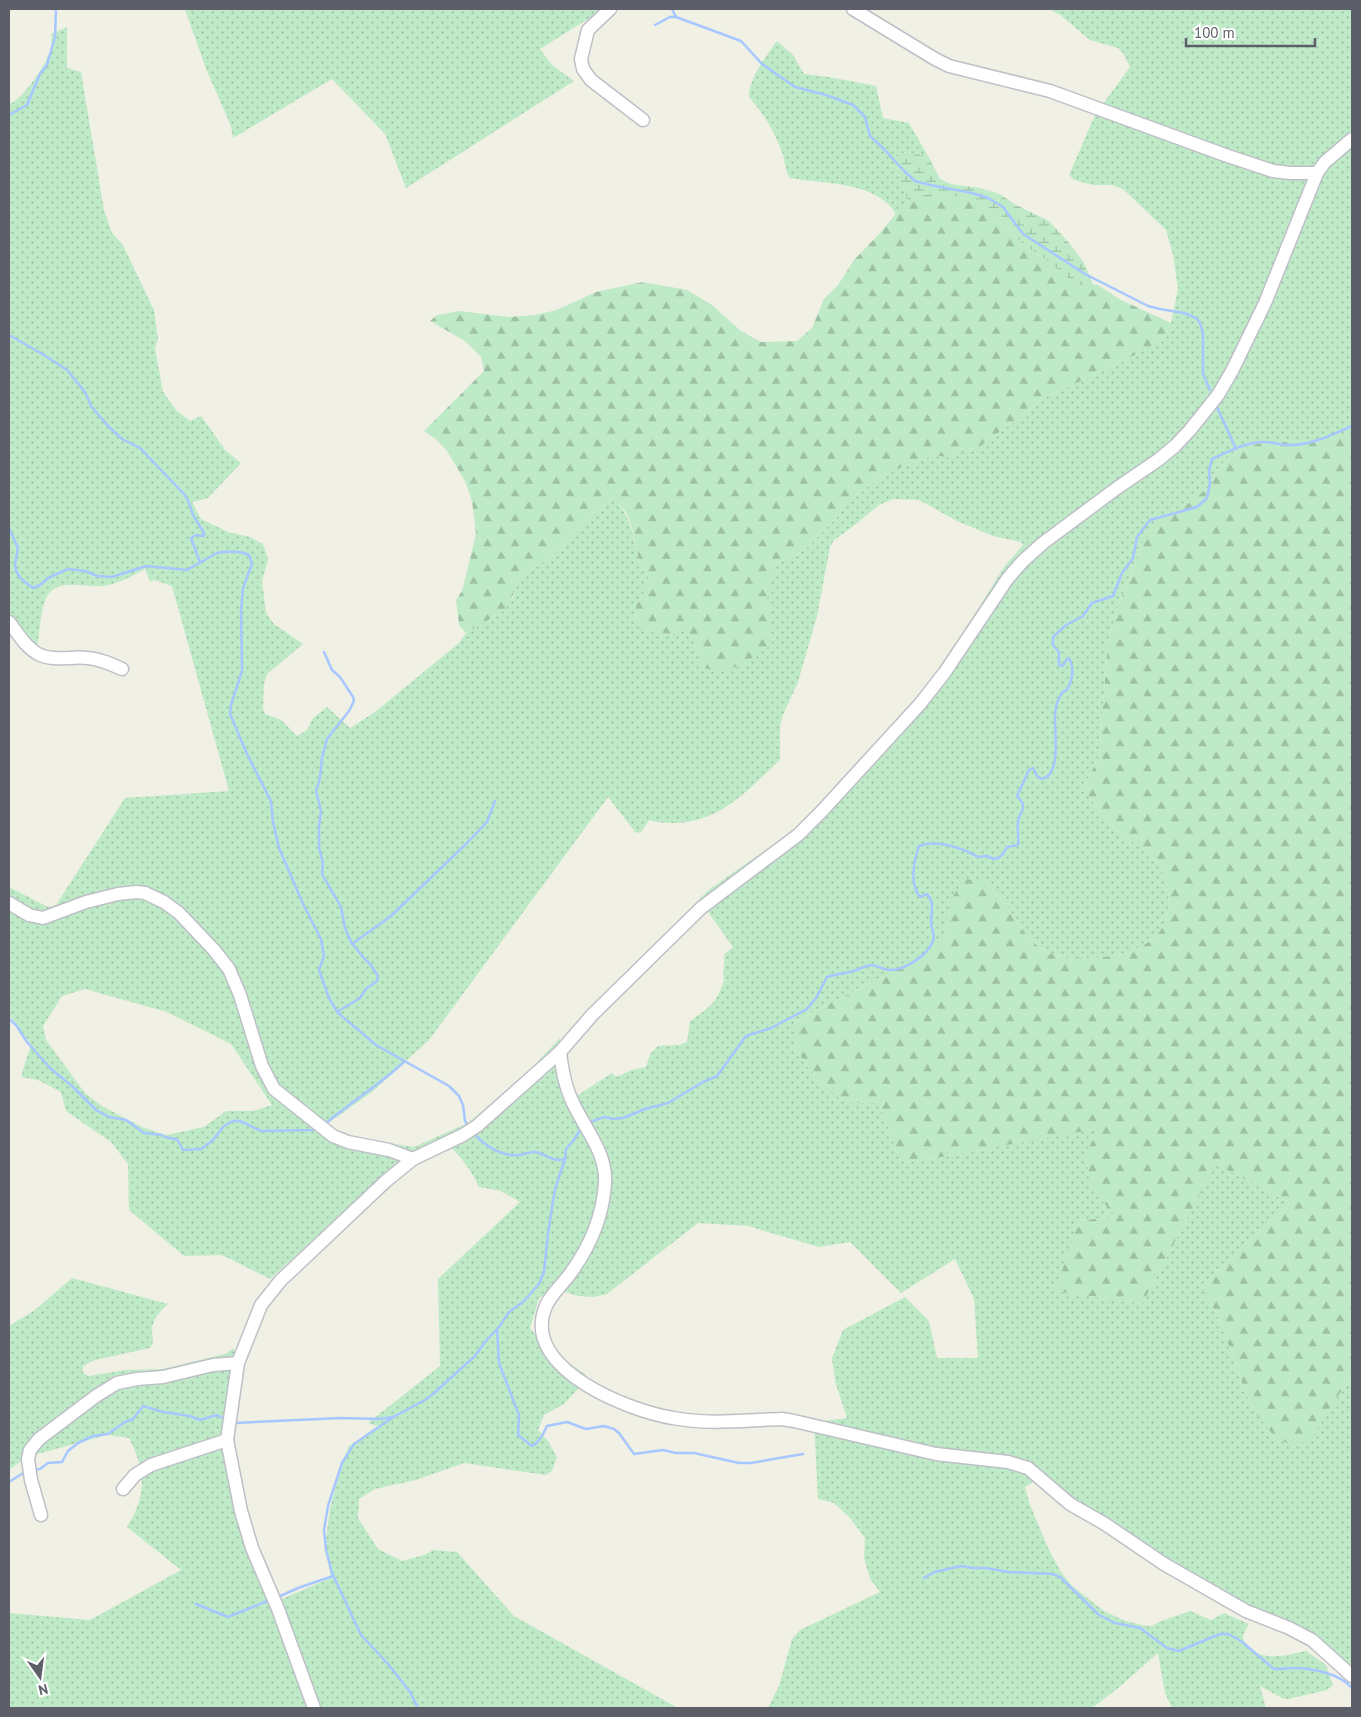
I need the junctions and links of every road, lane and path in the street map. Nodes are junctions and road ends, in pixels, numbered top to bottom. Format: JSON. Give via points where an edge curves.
{"nodes":[{"id":1,"x":610,"y":9,"type":"edge"},
{"id":2,"x":853,"y":9,"type":"edge"},
{"id":3,"x":643,"y":120,"type":"dead end"},
{"id":4,"x":1352,"y":139,"type":"edge"},
{"id":5,"x":1317,"y":173,"type":"junction"},
{"id":6,"x":9,"y":622,"type":"edge"},
{"id":7,"x":122,"y":669,"type":"dead end"},
{"id":8,"x":9,"y":903,"type":"edge"},
{"id":9,"x":560,"y":1052,"type":"junction"},
{"id":10,"x":413,"y":1160,"type":"junction"},
{"id":11,"x":238,"y":1363,"type":"junction"},
{"id":12,"x":227,"y":1440,"type":"junction"},
{"id":13,"x":122,"y":1490,"type":"dead end"},
{"id":14,"x":41,"y":1515,"type":"dead end"},
{"id":15,"x":1352,"y":1676,"type":"edge"},
{"id":16,"x":314,"y":1708,"type":"edge"}],
"edges":[{"from":1,"to":3,"type":"street","via":[[588,32],[581,58],[583,69],[591,80]]},
{"from":2,"to":5,"type":"street","via":[[949,66],[1050,91],[1273,171]]},
{"from":4,"to":5,"type":"street"},
{"from":5,"to":9,"type":"street","via":[[1265,302],[1232,371],[1218,395],[1190,430],[1158,460],[1043,542],[1023,561],[920,704],[822,811],[798,835],[701,908],[592,1014]]},
{"from":6,"to":7,"type":"street","via":[[38,654],[54,658],[90,658]]},
{"from":8,"to":10,"type":"street","via":[[29,915],[43,918],[123,893],[145,893],[164,902],[179,913],[229,970],[262,1066],[274,1089],[333,1136],[389,1150]]},
{"from":9,"to":10,"type":"street","via":[[477,1126]]},
{"from":9,"to":15,"type":"street","via":[[569,1094],[600,1153],[605,1174],[602,1199],[587,1248],[548,1302],[543,1318],[542,1336],[550,1352],[577,1379],[628,1406],[673,1419],[704,1422],[782,1419],[936,1454],[1020,1465],[1070,1504],[1164,1564],[1231,1603],[1312,1640]]},
{"from":10,"to":11,"type":"street","via":[[386,1181],[270,1293],[256,1315]]},
{"from":11,"to":12,"type":"street"},
{"from":11,"to":14,"type":"street","via":[[117,1383],[44,1436],[33,1445],[28,1459]]},
{"from":12,"to":13,"type":"street","via":[[151,1465],[135,1475]]},
{"from":12,"to":16,"type":"street","via":[[250,1542]]}]}
